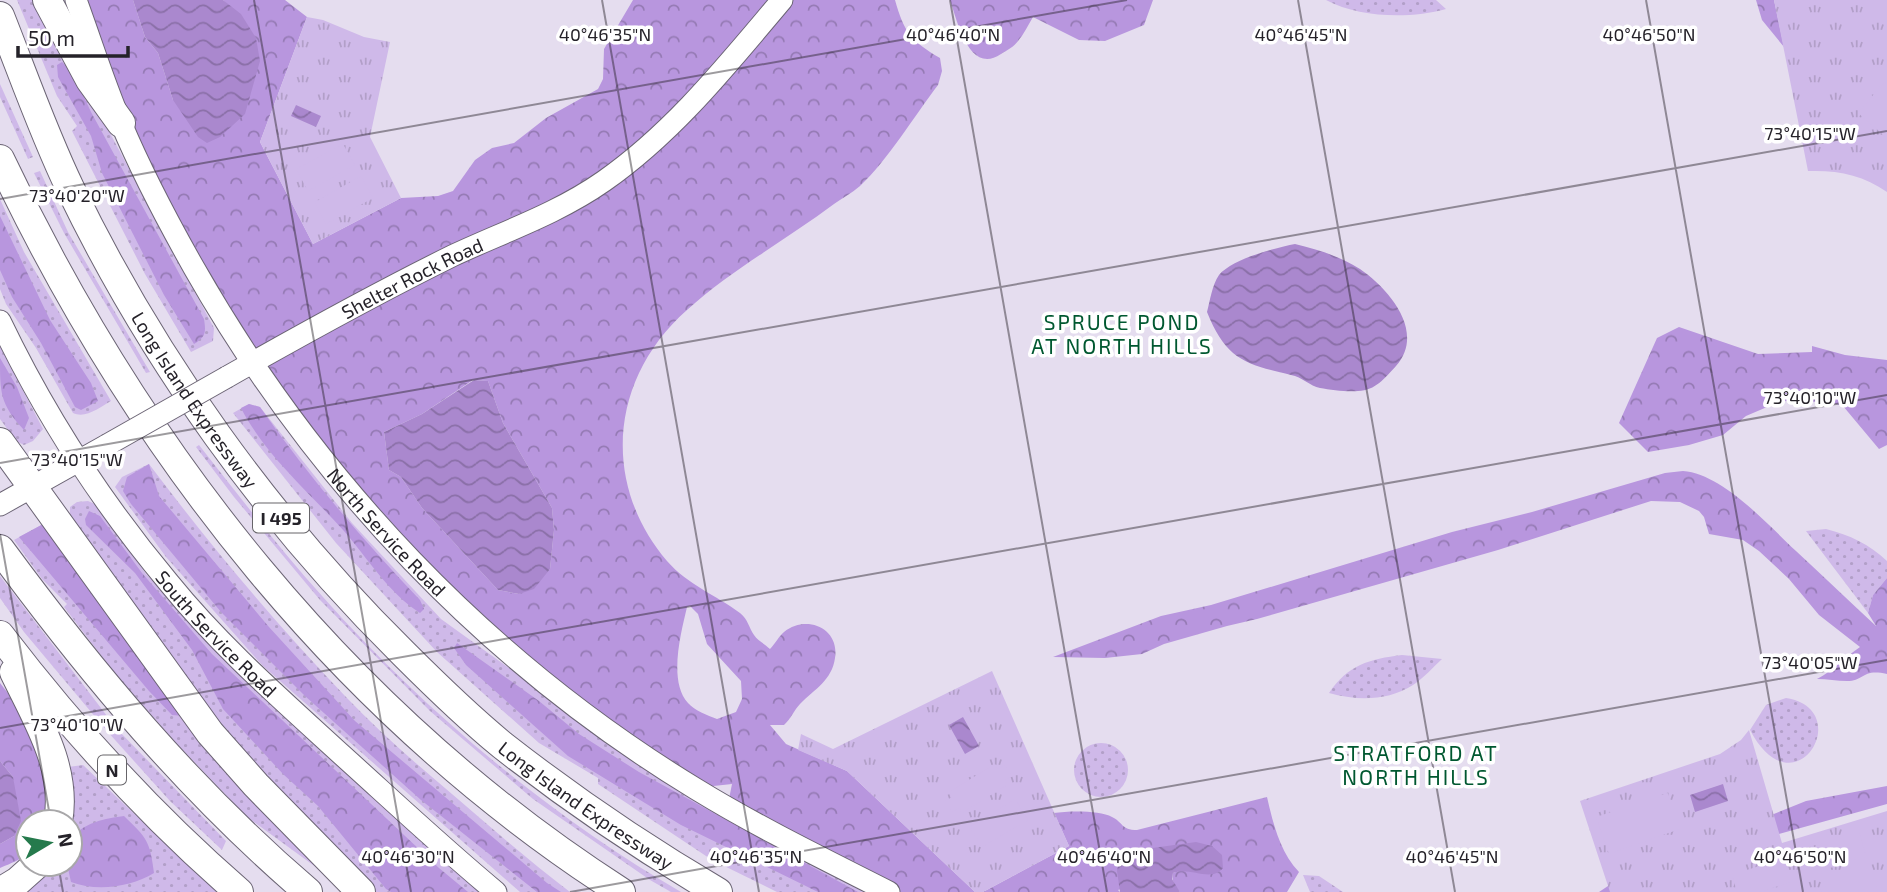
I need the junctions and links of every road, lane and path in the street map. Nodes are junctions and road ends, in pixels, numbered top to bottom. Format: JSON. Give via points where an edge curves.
{"nodes":[{"id":1,"x":47,"y":0,"type":"edge"},
{"id":2,"x":76,"y":0,"type":"edge"},
{"id":3,"x":782,"y":0,"type":"edge"},
{"id":4,"x":0,"y":16,"type":"edge"},
{"id":5,"x":121,"y":123,"type":"junction"},
{"id":6,"x":0,"y":159,"type":"edge"},
{"id":7,"x":0,"y":321,"type":"edge"},
{"id":8,"x":251,"y":363,"type":"junction"},
{"id":9,"x":0,"y":442,"type":"edge"},
{"id":10,"x":78,"y":461,"type":"junction"},
{"id":11,"x":16,"y":496,"type":"edge"},
{"id":12,"x":0,"y":549,"type":"edge"},
{"id":13,"x":0,"y":635,"type":"edge"},
{"id":14,"x":0,"y":644,"type":"edge"},
{"id":15,"x":58,"y":808,"type":"edge"},
{"id":16,"x":573,"y":860,"type":"junction"},
{"id":17,"x":21,"y":878,"type":"edge"},
{"id":18,"x":0,"y":892,"type":"edge"},
{"id":19,"x":239,"y":892,"type":"edge"},
{"id":20,"x":308,"y":892,"type":"edge"},
{"id":21,"x":361,"y":892,"type":"edge"},
{"id":22,"x":496,"y":892,"type":"edge"},
{"id":23,"x":612,"y":892,"type":"edge"},
{"id":24,"x":621,"y":892,"type":"edge"},
{"id":25,"x":718,"y":892,"type":"edge"},
{"id":26,"x":889,"y":892,"type":"edge"}],
"edges":[{"from":1,"to":5,"type":"highway","via":[[90,80]]},
{"from":2,"to":5,"type":"main road","name":"North Service Road"},
{"from":3,"to":8,"type":"main road","name":"Shelter Rock Road","via":[[678,119],[604,181],[560,208],[411,276]]},
{"from":4,"to":25,"type":"highway","name":"Long Island Expressway","number":"I 495","via":[[47,140],[114,272],[208,422],[308,552],[381,632],[501,743],[631,839]]},
{"from":5,"to":8,"type":"main road","name":"North Service Road","via":[[174,232]]},
{"from":6,"to":16,"type":"highway","number":"I 495","via":[[44,249],[126,390],[255,566],[326,647],[404,724]]},
{"from":7,"to":10,"type":"main road","name":"South Service Road"},
{"from":8,"to":10,"type":"main road","name":"Shelter Rock Road","bridge":true},
{"from":8,"to":26,"type":"main road","name":"North Service Road","via":[[349,493],[434,584],[518,660],[695,788]]},
{"from":9,"to":11,"type":"highway"},
{"from":10,"to":11,"type":"main road","name":"Shelter Rock Road"},
{"from":10,"to":22,"type":"main road","name":"South Service Road","via":[[136,542],[206,625],[302,719]]},
{"from":11,"to":21,"type":"highway","via":[[210,733]]},
{"from":12,"to":20,"type":"highway","via":[[91,669],[162,752],[238,830]]},
{"from":13,"to":19,"type":"highway","number":"N","via":[[130,790]]},
{"from":14,"to":15,"type":"highway","via":[[49,747],[59,787]]},
{"from":16,"to":23,"type":"highway"},
{"from":16,"to":24,"type":"highway","number":"I 495"},
{"from":17,"to":18,"type":"highway"}]}
